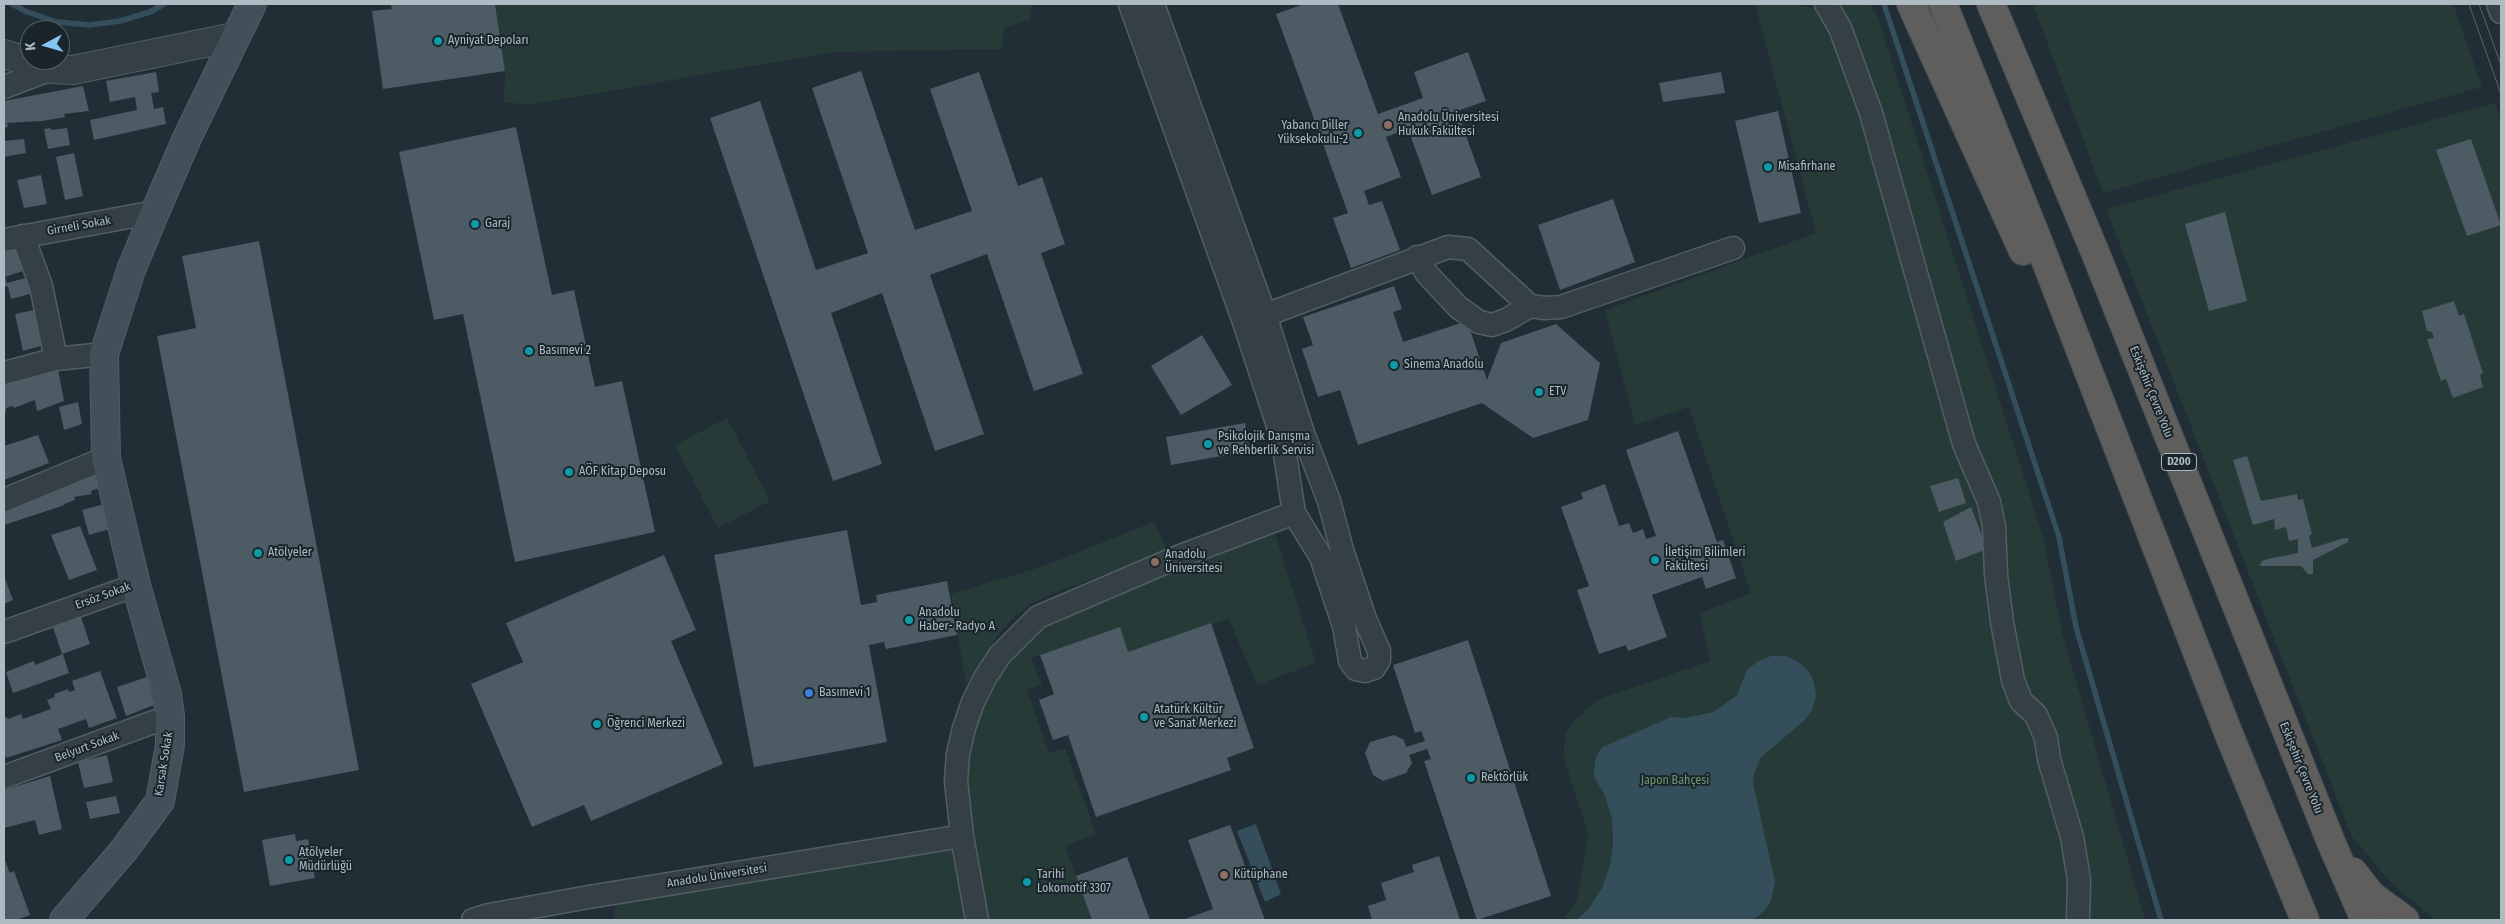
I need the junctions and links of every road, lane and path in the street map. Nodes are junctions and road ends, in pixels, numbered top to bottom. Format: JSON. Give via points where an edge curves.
{"nodes":[{"id":1,"x":252,"y":4,"type":"edge"},
{"id":2,"x":1130,"y":4,"type":"edge"},
{"id":3,"x":1153,"y":4,"type":"edge"},
{"id":4,"x":1826,"y":4,"type":"edge"},
{"id":5,"x":1911,"y":4,"type":"edge"},
{"id":6,"x":1943,"y":4,"type":"edge"},
{"id":7,"x":1991,"y":4,"type":"edge"},
{"id":8,"x":2012,"y":4,"type":"edge"},
{"id":9,"x":2498,"y":4,"type":"edge"},
{"id":10,"x":2501,"y":12,"type":"edge"},
{"id":11,"x":234,"y":37,"type":"junction"},
{"id":12,"x":4,"y":54,"type":"edge"},
{"id":13,"x":20,"y":59,"type":"edge"},
{"id":14,"x":49,"y":70,"type":"edge"},
{"id":15,"x":70,"y":70,"type":"edge"},
{"id":16,"x":4,"y":87,"type":"edge"},
{"id":17,"x":155,"y":212,"type":"junction"},
{"id":18,"x":13,"y":238,"type":"edge"},
{"id":19,"x":1733,"y":248,"type":"dead end"},
{"id":20,"x":2095,"y":252,"type":"junction"},
{"id":21,"x":1417,"y":258,"type":"junction"},
{"id":22,"x":1530,"y":306,"type":"junction"},
{"id":23,"x":1265,"y":315,"type":"junction"},
{"id":24,"x":1244,"y":322,"type":"junction"},
{"id":25,"x":104,"y":354,"type":"junction"},
{"id":26,"x":56,"y":359,"type":"junction"},
{"id":27,"x":4,"y":373,"type":"edge"},
{"id":28,"x":106,"y":458,"type":"junction"},
{"id":29,"x":1323,"y":485,"type":"junction"},
{"id":30,"x":4,"y":500,"type":"edge"},
{"id":31,"x":1297,"y":513,"type":"junction"},
{"id":32,"x":1334,"y":520,"type":"junction"},
{"id":33,"x":2153,"y":538,"type":"junction"},
{"id":34,"x":136,"y":584,"type":"junction"},
{"id":35,"x":4,"y":632,"type":"edge"},
{"id":36,"x":170,"y":716,"type":"junction"},
{"id":37,"x":4,"y":777,"type":"edge"},
{"id":38,"x":962,"y":836,"type":"junction"},
{"id":39,"x":2331,"y":842,"type":"junction"},
{"id":40,"x":2282,"y":863,"type":"junction"},
{"id":41,"x":63,"y":919,"type":"edge"},
{"id":42,"x":473,"y":920,"type":"edge"},
{"id":43,"x":977,"y":920,"type":"edge"},
{"id":44,"x":2078,"y":920,"type":"edge"},
{"id":45,"x":2294,"y":920,"type":"edge"},
{"id":46,"x":2306,"y":920,"type":"edge"},
{"id":47,"x":2365,"y":920,"type":"edge"},
{"id":48,"x":2405,"y":920,"type":"edge"}],
"edges":[{"from":1,"to":11,"type":"main road","name":"Ersöz Sokak"},
{"from":2,"to":24,"type":"street"},
{"from":3,"to":23,"type":"street"},
{"from":4,"to":44,"type":"street","via":[[1840,28],[1871,113],[1964,444],[1989,502],[2002,622],[2013,680],[2022,700],[2036,715],[2046,738],[2072,837],[2079,880]]},
{"from":5,"to":33,"type":"highway"},
{"from":6,"to":33,"type":"highway"},
{"from":7,"to":20,"type":"highway","name":"Eskişehir Çevre Yolu","number":"D200"},
{"from":8,"to":20,"type":"highway"},
{"from":9,"to":10,"type":"street"},
{"from":11,"to":15,"type":"street"},
{"from":11,"to":17,"type":"main road","name":"Ersöz Sokak"},
{"from":12,"to":13,"type":"street"},
{"from":14,"to":16,"type":"street"},
{"from":17,"to":18,"type":"street","name":"Girneli Sokak"},
{"from":17,"to":25,"type":"main road","name":"Ersöz Sokak","via":[[131,270]]},
{"from":18,"to":26,"type":"street","via":[[41,286]]},
{"from":19,"to":22,"type":"street","via":[[1561,307]]},
{"from":20,"to":39,"type":"highway","name":"Eskişehir Çevre Yolu","number":"D200"},
{"from":21,"to":22,"type":"street","via":[[1448,246],[1468,248]]},
{"from":21,"to":22,"type":"street","via":[[1427,274],[1458,307],[1479,322],[1492,325]]},
{"from":21,"to":23,"type":"street"},
{"from":23,"to":24,"type":"street"},
{"from":23,"to":29,"type":"street"},
{"from":24,"to":31,"type":"street","via":[[1283,440]]},
{"from":25,"to":26,"type":"street"},
{"from":25,"to":28,"type":"main road","name":"Ersöz Sokak"},
{"from":26,"to":27,"type":"street"},
{"from":28,"to":30,"type":"street"},
{"from":28,"to":34,"type":"main road","name":"Ersöz Sokak"},
{"from":29,"to":31,"type":"street"},
{"from":29,"to":32,"type":"street"},
{"from":31,"to":32,"type":"street"},
{"from":31,"to":32,"type":"street","via":[[1321,557],[1344,626],[1350,661],[1365,671],[1374,668],[1379,660],[1379,650],[1365,619]]},
{"from":31,"to":38,"type":"street","via":[[1178,557],[1038,617],[1018,635],[985,678],[964,728],[956,781]]},
{"from":33,"to":40,"type":"highway"},
{"from":34,"to":35,"type":"street","name":"Ersöz Sokak"},
{"from":34,"to":36,"type":"main road","name":"Karsak Sokak","via":[[167,694]]},
{"from":36,"to":37,"type":"street","name":"Belyurt Sokak"},
{"from":36,"to":41,"type":"main road","name":"Karsak Sokak","via":[[170,745],[160,801],[124,850]]},
{"from":38,"to":42,"type":"street","name":"Anadolu Üniversitesi","via":[[571,900]]},
{"from":38,"to":43,"type":"street"},
{"from":39,"to":47,"type":"highway","name":"Eskişehir Çevre Yolu","number":"D200"},
{"from":39,"to":48,"type":"highway","via":[[2371,895]]},
{"from":40,"to":45,"type":"highway"},
{"from":40,"to":46,"type":"highway"}]}
